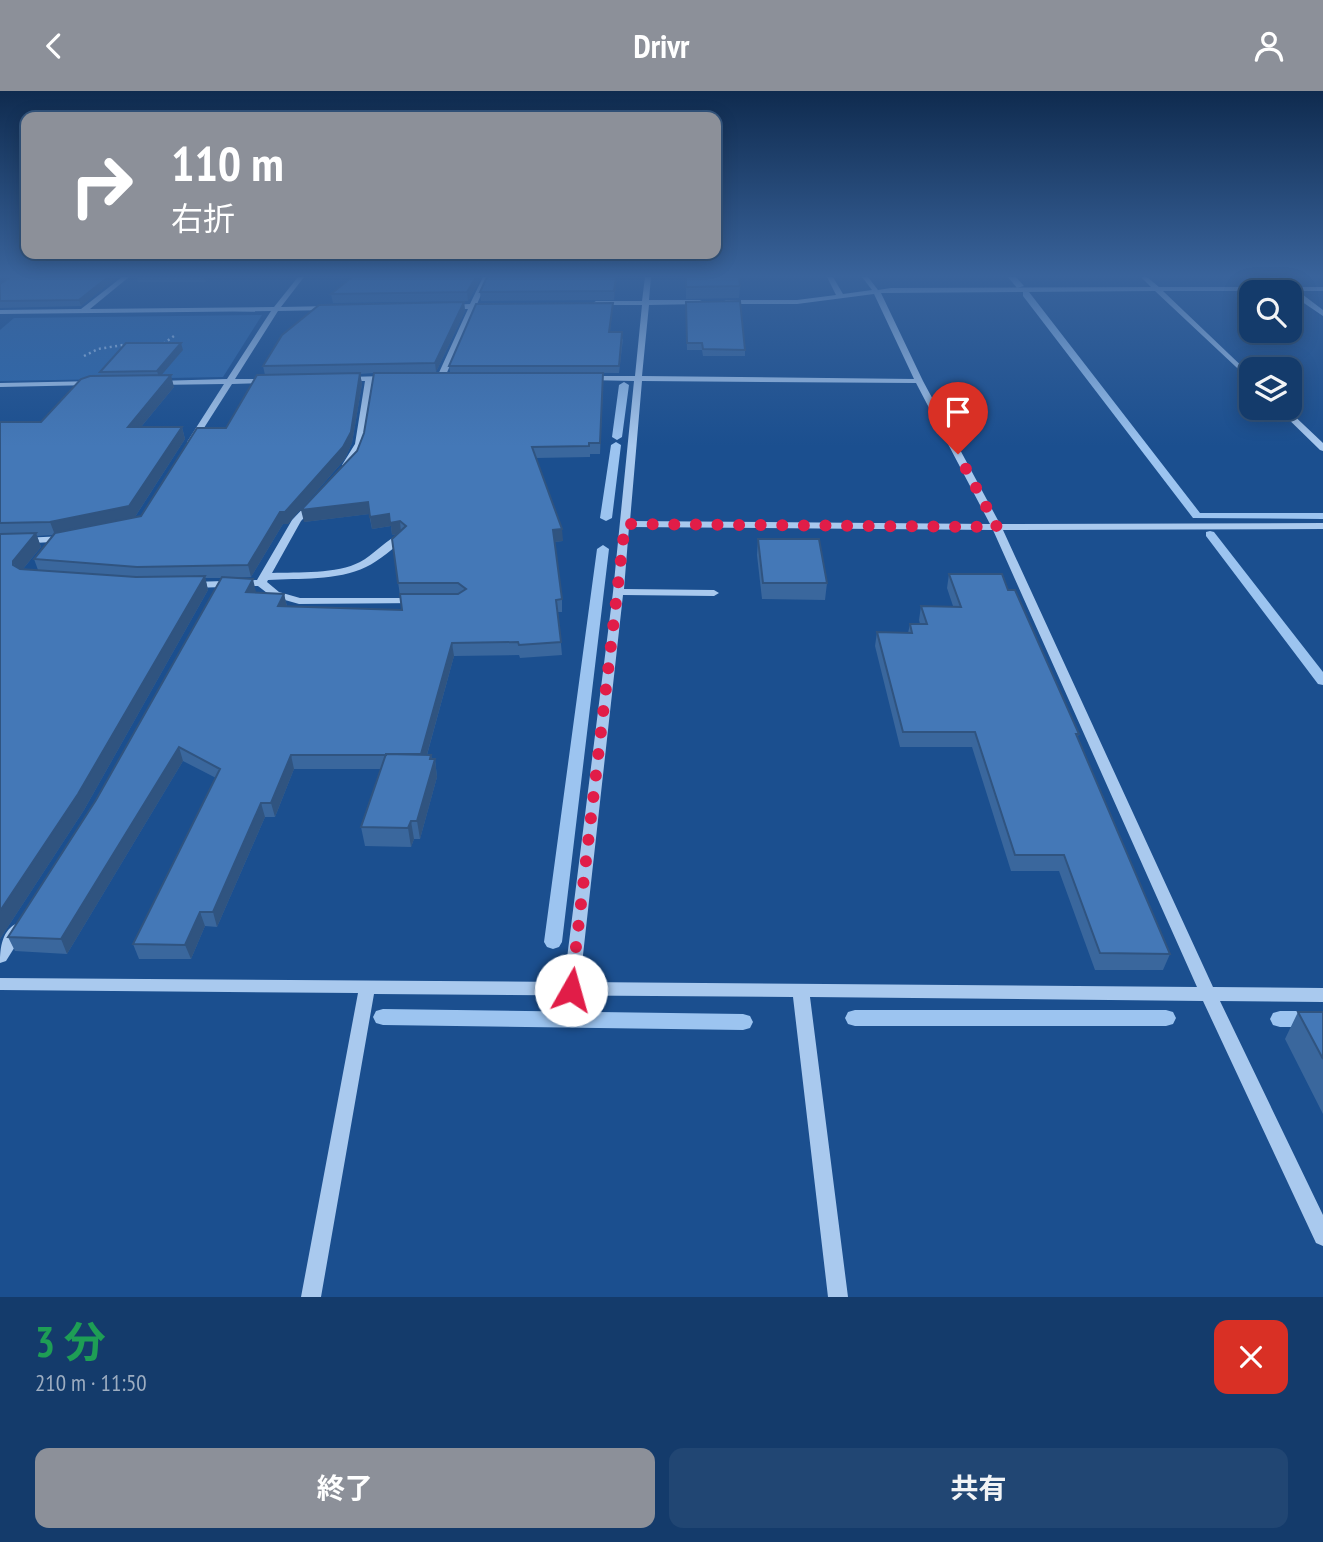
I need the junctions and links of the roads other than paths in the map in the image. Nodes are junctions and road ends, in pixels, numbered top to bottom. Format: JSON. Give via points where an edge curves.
{"nodes":[{"id":1,"x":260,"y":333,"type":"edge"},
{"id":2,"x":460,"y":333,"type":"edge"},
{"id":3,"x":643,"y":333,"type":"edge"},
{"id":4,"x":896,"y":333,"type":"edge"},
{"id":5,"x":1203,"y":333,"type":"edge"},
{"id":6,"x":1239,"y":368,"type":"edge"},
{"id":7,"x":429,"y":377,"type":"edge"},
{"id":8,"x":441,"y":377,"type":"junction"},
{"id":9,"x":455,"y":377,"type":"edge"},
{"id":10,"x":393,"y":378,"type":"edge"},
{"id":11,"x":573,"y":378,"type":"edge"},
{"id":12,"x":639,"y":378,"type":"junction"},
{"id":13,"x":341,"y":379,"type":"edge"},
{"id":14,"x":369,"y":379,"type":"junction"},
{"id":15,"x":230,"y":381,"type":"junction"},
{"id":16,"x":272,"y":381,"type":"edge"},
{"id":17,"x":919,"y":381,"type":"junction"},
{"id":18,"x":110,"y":383,"type":"edge"},
{"id":19,"x":151,"y":383,"type":"edge"},
{"id":20,"x":0,"y":385,"type":"edge"},
{"id":21,"x":1294,"y":420,"type":"edge"},
{"id":22,"x":187,"y":447,"type":"edge"},
{"id":23,"x":1323,"y":448,"type":"edge"},
{"id":24,"x":343,"y":470,"type":"edge"},
{"id":25,"x":320,"y":496,"type":"edge"},
{"id":26,"x":625,"y":524,"type":"junction"},
{"id":27,"x":1323,"y":526,"type":"edge"},
{"id":28,"x":997,"y":527,"type":"junction"},
{"id":29,"x":78,"y":536,"type":"edge"},
{"id":30,"x":400,"y":538,"type":"edge"},
{"id":31,"x":0,"y":542,"type":"edge"},
{"id":32,"x":262,"y":580,"type":"junction"},
{"id":33,"x":180,"y":585,"type":"edge"},
{"id":34,"x":618,"y":592,"type":"junction"},
{"id":35,"x":714,"y":593,"type":"dead end"},
{"id":36,"x":434,"y":601,"type":"edge"},
{"id":37,"x":28,"y":912,"type":"edge"},
{"id":38,"x":0,"y":957,"type":"edge"},
{"id":39,"x":0,"y":984,"type":"edge"},
{"id":40,"x":367,"y":987,"type":"junction"},
{"id":41,"x":571,"y":990,"type":"junction"},
{"id":42,"x":801,"y":992,"type":"junction"},
{"id":43,"x":1323,"y":995,"type":"edge"},
{"id":44,"x":1209,"y":996,"type":"junction"},
{"id":45,"x":1323,"y":1237,"type":"edge"},
{"id":46,"x":311,"y":1297,"type":"edge"},
{"id":47,"x":838,"y":1297,"type":"edge"}],
"edges":[{"from":1,"to":15,"type":"street"},
{"from":2,"to":8,"type":"street"},
{"from":3,"to":12,"type":"street"},
{"from":4,"to":17,"type":"street"},
{"from":5,"to":6,"type":"street"},
{"from":7,"to":8,"type":"street"},
{"from":8,"to":9,"type":"street"},
{"from":10,"to":14,"type":"street"},
{"from":11,"to":12,"type":"street"},
{"from":12,"to":17,"type":"street"},
{"from":12,"to":26,"type":"street"},
{"from":13,"to":14,"type":"street"},
{"from":14,"to":24,"type":"street","via":[[359,444]]},
{"from":15,"to":16,"type":"street"},
{"from":15,"to":19,"type":"street"},
{"from":15,"to":22,"type":"street"},
{"from":17,"to":28,"type":"street"},
{"from":18,"to":20,"type":"street"},
{"from":21,"to":23,"type":"street"},
{"from":25,"to":32,"type":"street","via":[[297,520]]},
{"from":26,"to":28,"type":"street"},
{"from":26,"to":34,"type":"street"},
{"from":27,"to":28,"type":"street"},
{"from":28,"to":44,"type":"street"},
{"from":29,"to":31,"type":"street","via":[[51,546]]},
{"from":30,"to":32,"type":"street","via":[[363,565]]},
{"from":32,"to":33,"type":"street","via":[[216,591]]},
{"from":32,"to":36,"type":"street","via":[[275,593],[299,601]]},
{"from":34,"to":35,"type":"street"},
{"from":34,"to":41,"type":"street"},
{"from":37,"to":38,"type":"street"},
{"from":39,"to":40,"type":"street"},
{"from":40,"to":41,"type":"street"},
{"from":40,"to":46,"type":"street"},
{"from":41,"to":42,"type":"street"},
{"from":42,"to":44,"type":"street"},
{"from":42,"to":47,"type":"street"},
{"from":43,"to":44,"type":"street"},
{"from":44,"to":45,"type":"street"}]}
